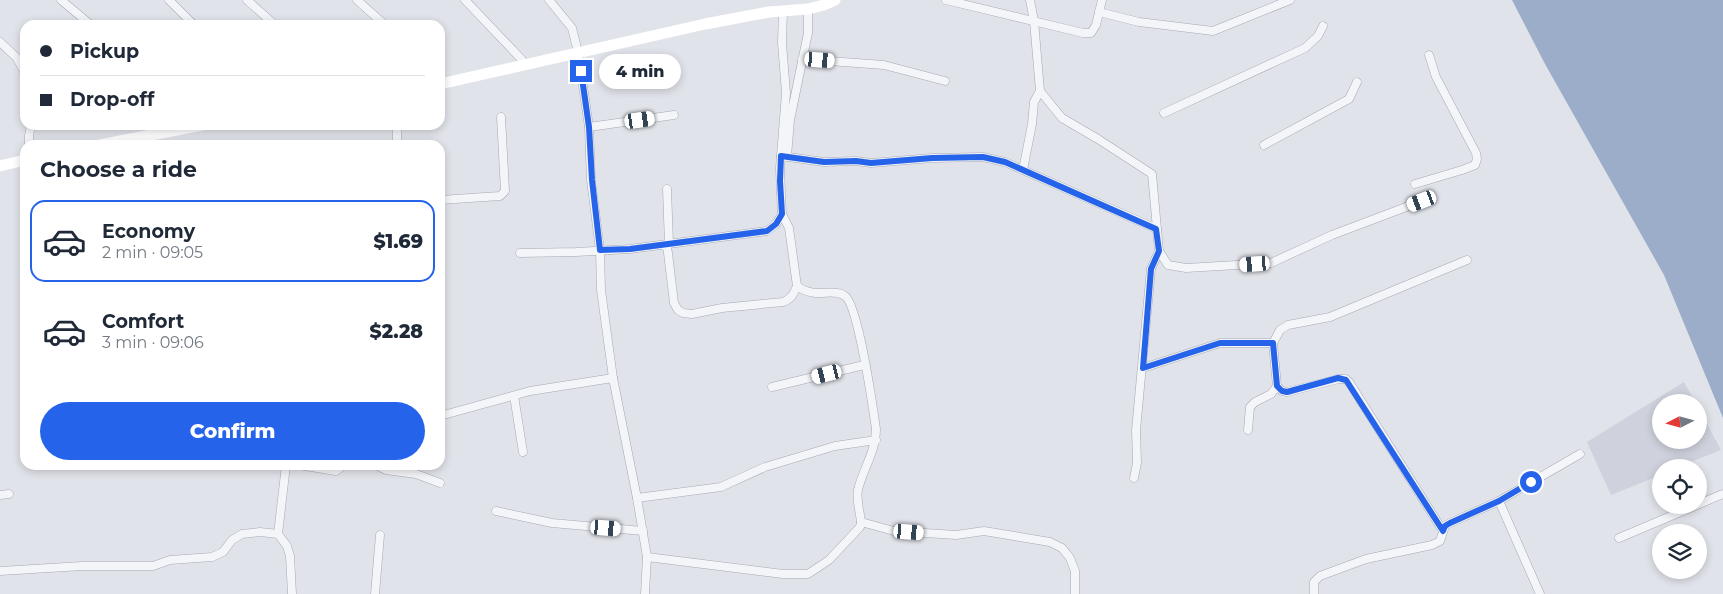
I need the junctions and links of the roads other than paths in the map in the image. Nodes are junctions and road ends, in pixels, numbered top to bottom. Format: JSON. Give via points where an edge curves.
{"nodes":[{"id":1,"x":61,"y":0,"type":"edge"},
{"id":2,"x":169,"y":0,"type":"edge"},
{"id":3,"x":247,"y":0,"type":"edge"},
{"id":4,"x":357,"y":0,"type":"edge"},
{"id":5,"x":465,"y":0,"type":"edge"},
{"id":6,"x":549,"y":0,"type":"edge"},
{"id":7,"x":835,"y":0,"type":"edge"},
{"id":8,"x":946,"y":0,"type":"edge"},
{"id":9,"x":1030,"y":0,"type":"edge"},
{"id":10,"x":1102,"y":0,"type":"edge"},
{"id":11,"x":1290,"y":0,"type":"edge"},
{"id":12,"x":808,"y":9,"type":"junction"},
{"id":13,"x":783,"y":12,"type":"junction"},
{"id":14,"x":1099,"y":12,"type":"junction"},
{"id":15,"x":85,"y":20,"type":"edge"},
{"id":16,"x":189,"y":20,"type":"edge"},
{"id":17,"x":269,"y":20,"type":"edge"},
{"id":18,"x":379,"y":20,"type":"edge"},
{"id":19,"x":1034,"y":21,"type":"junction"},
{"id":20,"x":1323,"y":26,"type":"dead end"},
{"id":21,"x":0,"y":42,"type":"edge"},
{"id":22,"x":578,"y":52,"type":"junction"},
{"id":23,"x":1429,"y":55,"type":"dead end"},
{"id":24,"x":802,"y":59,"type":"junction"},
{"id":25,"x":20,"y":64,"type":"edge"},
{"id":26,"x":526,"y":64,"type":"junction"},
{"id":27,"x":445,"y":80,"type":"edge"},
{"id":28,"x":945,"y":81,"type":"dead end"},
{"id":29,"x":1357,"y":82,"type":"dead end"},
{"id":30,"x":1040,"y":91,"type":"junction"},
{"id":31,"x":1164,"y":113,"type":"dead end"},
{"id":32,"x":674,"y":115,"type":"dead end"},
{"id":33,"x":501,"y":117,"type":"dead end"},
{"id":34,"x":589,"y":127,"type":"junction"},
{"id":35,"x":172,"y":130,"type":"edge"},
{"id":36,"x":124,"y":140,"type":"edge"},
{"id":37,"x":1264,"y":145,"type":"dead end"},
{"id":38,"x":784,"y":156,"type":"junction"},
{"id":39,"x":20,"y":161,"type":"edge"},
{"id":40,"x":0,"y":166,"type":"edge"},
{"id":41,"x":1023,"y":170,"type":"junction"},
{"id":42,"x":1415,"y":184,"type":"dead end"},
{"id":43,"x":667,"y":189,"type":"dead end"},
{"id":44,"x":445,"y":200,"type":"edge"},
{"id":45,"x":1422,"y":201,"type":"dead end"},
{"id":46,"x":782,"y":214,"type":"junction"},
{"id":47,"x":1156,"y":229,"type":"junction"},
{"id":48,"x":666,"y":244,"type":"junction"},
{"id":49,"x":600,"y":250,"type":"junction"},
{"id":50,"x":1159,"y":251,"type":"junction"},
{"id":51,"x":520,"y":253,"type":"dead end"},
{"id":52,"x":1467,"y":260,"type":"dead end"},
{"id":53,"x":797,"y":286,"type":"junction"},
{"id":54,"x":1273,"y":343,"type":"junction"},
{"id":55,"x":864,"y":365,"type":"junction"},
{"id":56,"x":1143,"y":368,"type":"junction"},
{"id":57,"x":613,"y":378,"type":"junction"},
{"id":58,"x":1277,"y":386,"type":"junction"},
{"id":59,"x":772,"y":387,"type":"dead end"},
{"id":60,"x":514,"y":396,"type":"junction"},
{"id":61,"x":445,"y":415,"type":"edge"},
{"id":62,"x":1248,"y":430,"type":"dead end"},
{"id":63,"x":876,"y":440,"type":"junction"},
{"id":64,"x":523,"y":452,"type":"dead end"},
{"id":65,"x":1580,"y":454,"type":"dead end"},
{"id":66,"x":285,"y":470,"type":"edge"},
{"id":67,"x":386,"y":470,"type":"edge"},
{"id":68,"x":1134,"y":478,"type":"dead end"},
{"id":69,"x":440,"y":483,"type":"dead end"},
{"id":70,"x":8,"y":494,"type":"dead end"},
{"id":71,"x":1723,"y":494,"type":"edge"},
{"id":72,"x":0,"y":495,"type":"edge"},
{"id":73,"x":637,"y":498,"type":"junction"},
{"id":74,"x":1499,"y":501,"type":"junction"},
{"id":75,"x":1707,"y":501,"type":"edge"},
{"id":76,"x":496,"y":511,"type":"dead end"},
{"id":77,"x":1676,"y":514,"type":"edge"},
{"id":78,"x":861,"y":522,"type":"junction"},
{"id":79,"x":643,"y":531,"type":"junction"},
{"id":80,"x":1443,"y":531,"type":"junction"},
{"id":81,"x":278,"y":534,"type":"junction"},
{"id":82,"x":380,"y":535,"type":"dead end"},
{"id":83,"x":1619,"y":538,"type":"dead end"},
{"id":84,"x":647,"y":557,"type":"junction"},
{"id":85,"x":0,"y":571,"type":"edge"},
{"id":86,"x":292,"y":594,"type":"edge"},
{"id":87,"x":375,"y":594,"type":"edge"},
{"id":88,"x":645,"y":594,"type":"edge"},
{"id":89,"x":1075,"y":594,"type":"edge"},
{"id":90,"x":1314,"y":594,"type":"edge"},
{"id":91,"x":1540,"y":594,"type":"edge"}],
"edges":[{"from":1,"to":15,"type":"street"},
{"from":2,"to":16,"type":"street"},
{"from":3,"to":17,"type":"street"},
{"from":4,"to":18,"type":"street"},
{"from":5,"to":26,"type":"street"},
{"from":6,"to":22,"type":"street","via":[[572,28]]},
{"from":7,"to":12,"type":"street"},
{"from":8,"to":19,"type":"street"},
{"from":9,"to":19,"type":"street"},
{"from":10,"to":14,"type":"street"},
{"from":11,"to":14,"type":"street","via":[[1213,31],[1139,22]]},
{"from":12,"to":13,"type":"street"},
{"from":12,"to":24,"type":"street","via":[[808,33]]},
{"from":13,"to":22,"type":"street","via":[[738,17]]},
{"from":13,"to":38,"type":"street"},
{"from":14,"to":19,"type":"street","via":[[1091,33]]},
{"from":19,"to":30,"type":"street"},
{"from":20,"to":31,"type":"street","via":[[1305,48]]},
{"from":21,"to":25,"type":"street"},
{"from":22,"to":26,"type":"street"},
{"from":22,"to":34,"type":"street"},
{"from":23,"to":42,"type":"street","via":[[1436,78],[1477,159],[1475,165]]},
{"from":24,"to":28,"type":"street","via":[[884,65]]},
{"from":24,"to":38,"type":"street"},
{"from":26,"to":27,"type":"street"},
{"from":29,"to":37,"type":"street","via":[[1348,99]]},
{"from":30,"to":41,"type":"street","via":[[1034,102]]},
{"from":30,"to":47,"type":"street","via":[[1062,118],[1152,174]]},
{"from":32,"to":34,"type":"street"},
{"from":33,"to":44,"type":"street","via":[[505,192],[500,196]]},
{"from":34,"to":49,"type":"street"},
{"from":35,"to":36,"type":"street"},
{"from":38,"to":41,"type":"street","via":[[824,162],[871,163],[983,157]]},
{"from":38,"to":46,"type":"street","via":[[780,185]]},
{"from":39,"to":40,"type":"street"},
{"from":41,"to":47,"type":"street"},
{"from":43,"to":48,"type":"street"},
{"from":45,"to":50,"type":"street","via":[[1332,235],[1271,263],[1186,268],[1168,265]]},
{"from":46,"to":48,"type":"street","via":[[767,231]]},
{"from":46,"to":53,"type":"street","via":[[789,228]]},
{"from":47,"to":50,"type":"street"},
{"from":48,"to":49,"type":"street"},
{"from":48,"to":53,"type":"street","via":[[674,303],[683,313],[783,302],[794,294]]},
{"from":49,"to":51,"type":"street"},
{"from":49,"to":57,"type":"street","via":[[601,290]]},
{"from":50,"to":56,"type":"street","via":[[1151,269]]},
{"from":52,"to":54,"type":"street","via":[[1330,317],[1288,325],[1280,330]]},
{"from":53,"to":55,"type":"street","via":[[805,292],[834,292],[846,296],[858,332]]},
{"from":54,"to":56,"type":"street","via":[[1220,343]]},
{"from":54,"to":58,"type":"street"},
{"from":55,"to":59,"type":"street"},
{"from":55,"to":63,"type":"street"},
{"from":56,"to":68,"type":"street"},
{"from":57,"to":60,"type":"street"},
{"from":57,"to":73,"type":"street"},
{"from":58,"to":62,"type":"street","via":[[1271,394],[1250,407]]},
{"from":58,"to":80,"type":"street","via":[[1287,392],[1338,378],[1346,380]]},
{"from":60,"to":61,"type":"street"},
{"from":60,"to":64,"type":"street"},
{"from":63,"to":73,"type":"street","via":[[835,446],[765,467],[721,487]]},
{"from":63,"to":78,"type":"street","via":[[857,492]]},
{"from":65,"to":74,"type":"street"},
{"from":66,"to":81,"type":"street"},
{"from":67,"to":69,"type":"street","via":[[416,474]]},
{"from":70,"to":72,"type":"street"},
{"from":71,"to":75,"type":"street"},
{"from":73,"to":79,"type":"street"},
{"from":74,"to":80,"type":"street","via":[[1450,523]]},
{"from":74,"to":91,"type":"street"},
{"from":76,"to":79,"type":"street","via":[[552,523]]},
{"from":77,"to":83,"type":"street"},
{"from":78,"to":84,"type":"street","via":[[843,547],[808,574],[783,574]]},
{"from":78,"to":89,"type":"street","via":[[894,531],[956,535],[984,531],[1050,542],[1062,548],[1070,558],[1075,571]]},
{"from":79,"to":84,"type":"street"},
{"from":80,"to":90,"type":"street","via":[[1440,541],[1432,544],[1366,559],[1320,576],[1314,582]]},
{"from":81,"to":85,"type":"street","via":[[242,534],[232,540],[223,552],[212,557],[170,560],[153,566]]},
{"from":81,"to":86,"type":"street","via":[[290,556]]},
{"from":82,"to":87,"type":"street"},
{"from":84,"to":88,"type":"street"}]}
